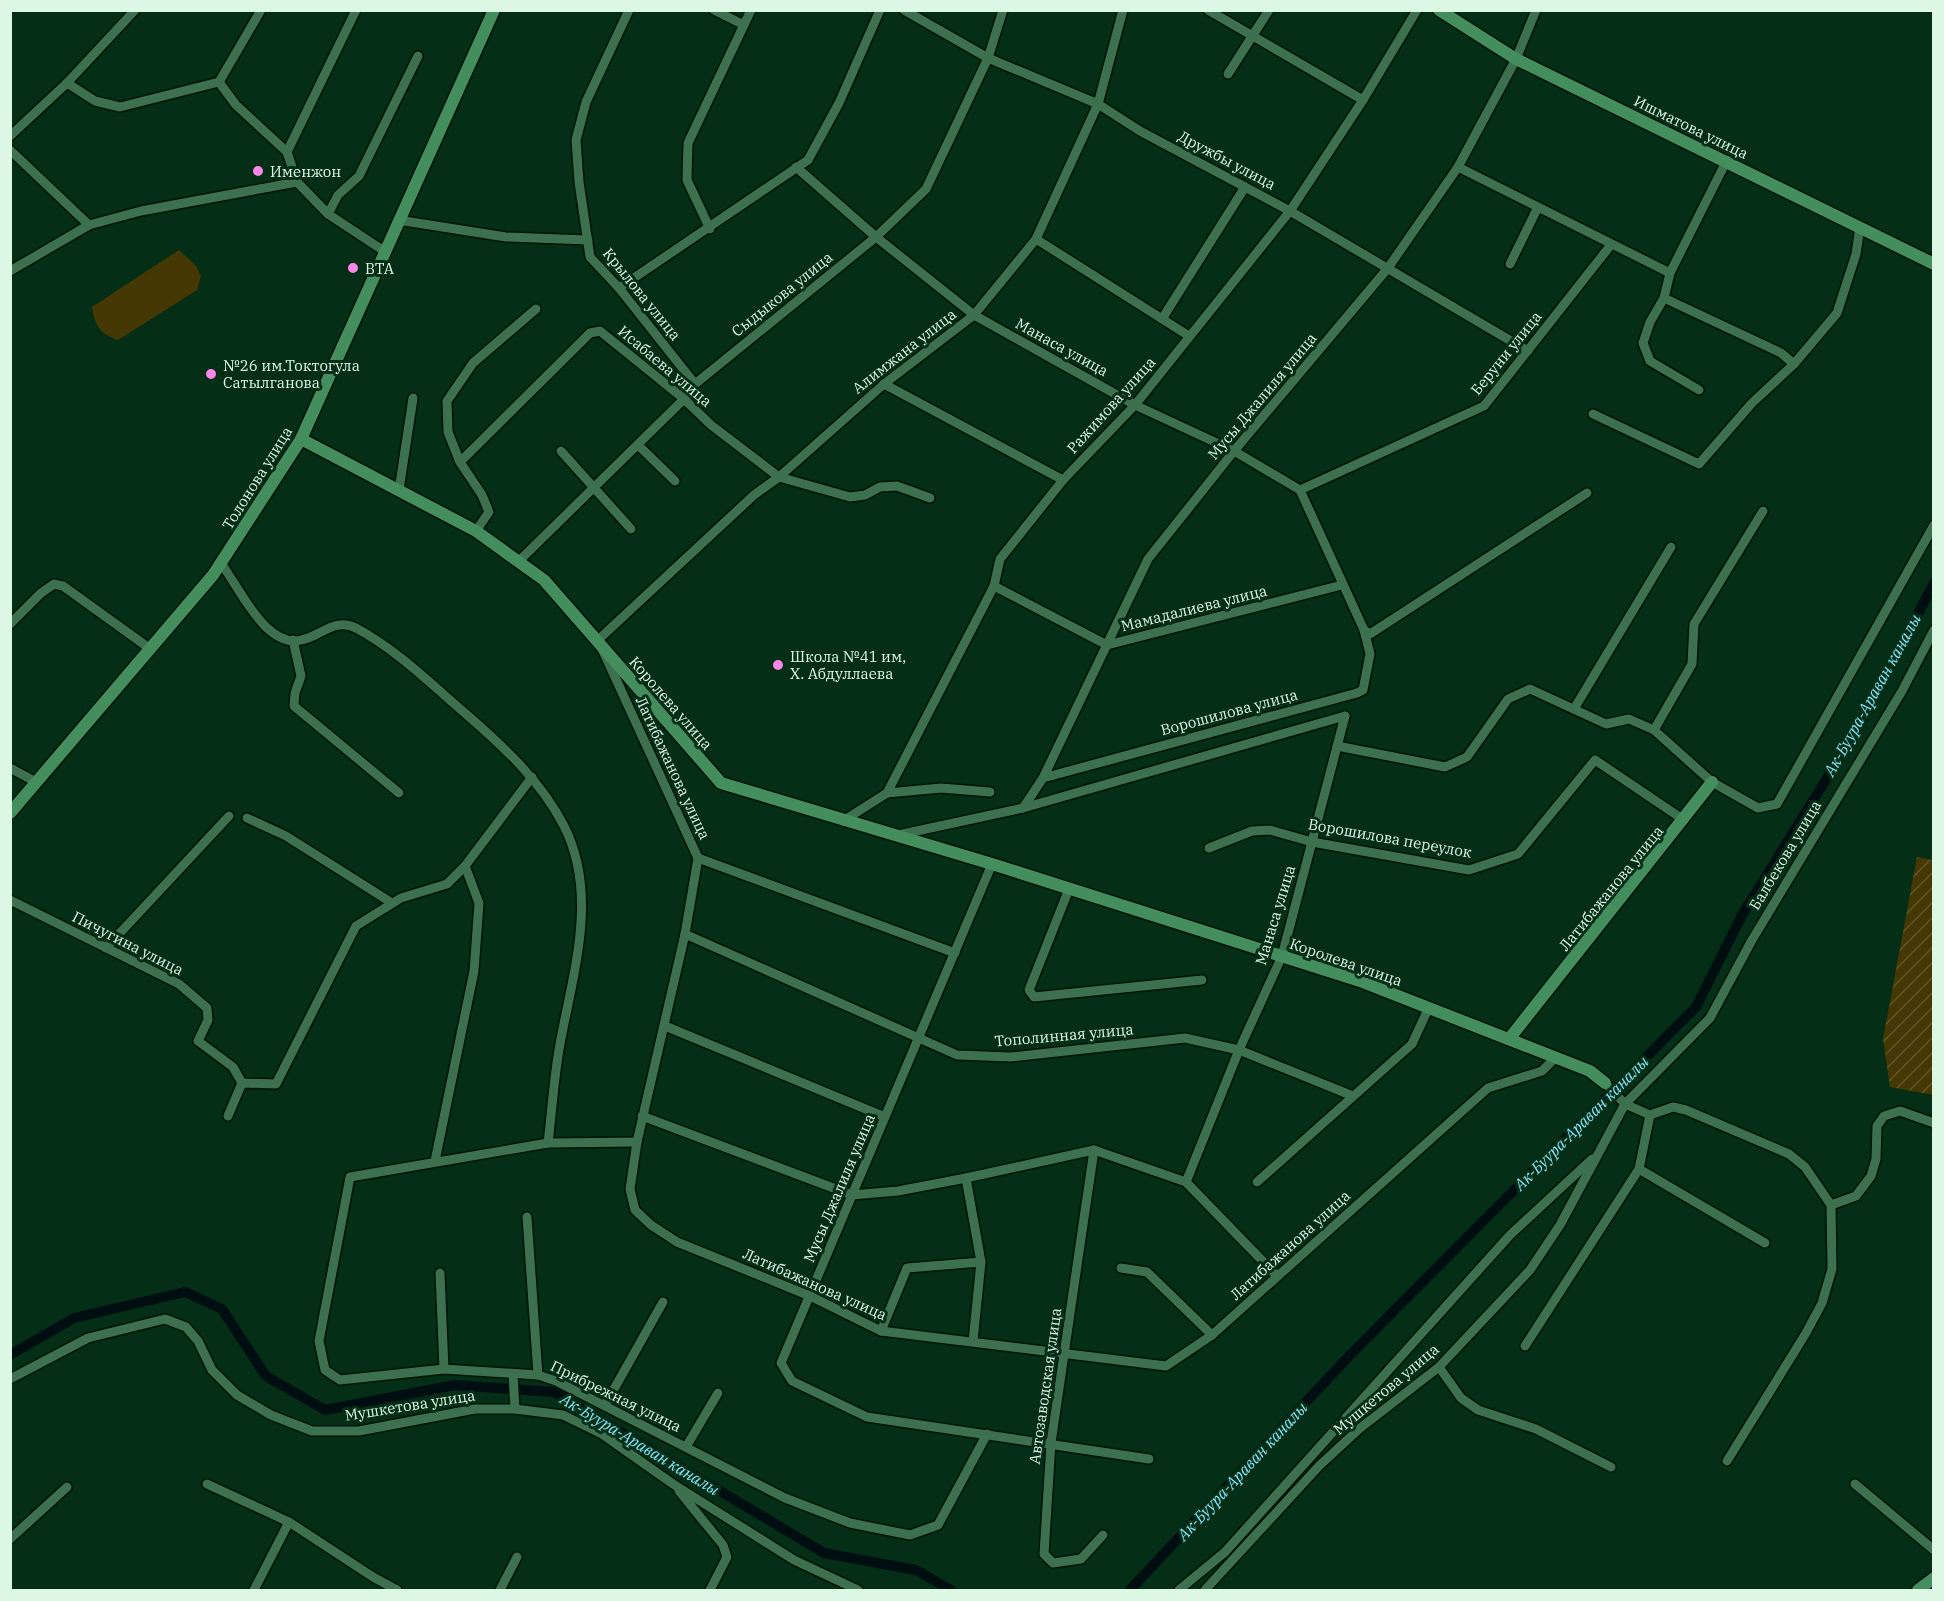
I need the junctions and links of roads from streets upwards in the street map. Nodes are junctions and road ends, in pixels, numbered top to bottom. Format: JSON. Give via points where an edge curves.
{"nodes":[{"id":1,"x":135,"y":10,"type":"edge"},
{"id":2,"x":261,"y":10,"type":"edge"},
{"id":3,"x":356,"y":10,"type":"edge"},
{"id":4,"x":494,"y":10,"type":"edge"},
{"id":5,"x":628,"y":10,"type":"edge"},
{"id":6,"x":714,"y":10,"type":"edge"},
{"id":7,"x":751,"y":10,"type":"edge"},
{"id":8,"x":880,"y":10,"type":"edge"},
{"id":9,"x":904,"y":10,"type":"edge"},
{"id":10,"x":1003,"y":10,"type":"edge"},
{"id":11,"x":1123,"y":10,"type":"edge"},
{"id":12,"x":1208,"y":10,"type":"edge"},
{"id":13,"x":1269,"y":10,"type":"edge"},
{"id":14,"x":1417,"y":10,"type":"edge"},
{"id":15,"x":1439,"y":10,"type":"edge"},
{"id":16,"x":1536,"y":10,"type":"edge"},
{"id":17,"x":744,"y":25,"type":"junction"},
{"id":18,"x":1254,"y":38,"type":"junction"},
{"id":19,"x":418,"y":56,"type":"dead end"},
{"id":20,"x":988,"y":58,"type":"junction"},
{"id":21,"x":1516,"y":59,"type":"junction"},
{"id":22,"x":1228,"y":74,"type":"dead end"},
{"id":23,"x":219,"y":82,"type":"junction"},
{"id":24,"x":67,"y":83,"type":"junction"},
{"id":25,"x":1363,"y":100,"type":"junction"},
{"id":26,"x":1098,"y":104,"type":"junction"},
{"id":27,"x":10,"y":136,"type":"edge"},
{"id":28,"x":10,"y":150,"type":"edge"},
{"id":29,"x":287,"y":152,"type":"junction"},
{"id":30,"x":1727,"y":160,"type":"junction"},
{"id":31,"x":796,"y":167,"type":"junction"},
{"id":32,"x":1458,"y":167,"type":"junction"},
{"id":33,"x":297,"y":182,"type":"junction"},
{"id":34,"x":1245,"y":187,"type":"junction"},
{"id":35,"x":1538,"y":207,"type":"junction"},
{"id":36,"x":1290,"y":211,"type":"junction"},
{"id":37,"x":328,"y":214,"type":"junction"},
{"id":38,"x":398,"y":220,"type":"junction"},
{"id":39,"x":89,"y":225,"type":"junction"},
{"id":40,"x":1860,"y":227,"type":"junction"},
{"id":41,"x":710,"y":229,"type":"junction"},
{"id":42,"x":876,"y":237,"type":"junction"},
{"id":43,"x":1036,"y":239,"type":"junction"},
{"id":44,"x":588,"y":240,"type":"junction"},
{"id":45,"x":1610,"y":246,"type":"junction"},
{"id":46,"x":384,"y":251,"type":"junction"},
{"id":47,"x":1510,"y":264,"type":"dead end"},
{"id":48,"x":1934,"y":264,"type":"edge"},
{"id":49,"x":1388,"y":267,"type":"junction"},
{"id":50,"x":10,"y":271,"type":"edge"},
{"id":51,"x":1670,"y":273,"type":"junction"},
{"id":52,"x":619,"y":288,"type":"junction"},
{"id":53,"x":1664,"y":298,"type":"junction"},
{"id":54,"x":536,"y":309,"type":"dead end"},
{"id":55,"x":975,"y":315,"type":"junction"},
{"id":56,"x":1162,"y":319,"type":"junction"},
{"id":57,"x":1189,"y":336,"type":"junction"},
{"id":58,"x":1528,"y":351,"type":"junction"},
{"id":59,"x":1794,"y":364,"type":"junction"},
{"id":60,"x":695,"y":384,"type":"junction"},
{"id":61,"x":884,"y":384,"type":"junction"},
{"id":62,"x":1699,"y":390,"type":"dead end"},
{"id":63,"x":413,"y":398,"type":"dead end"},
{"id":64,"x":684,"y":399,"type":"junction"},
{"id":65,"x":1135,"y":405,"type":"junction"},
{"id":66,"x":1593,"y":414,"type":"dead end"},
{"id":67,"x":301,"y":439,"type":"junction"},
{"id":68,"x":638,"y":445,"type":"junction"},
{"id":69,"x":561,"y":451,"type":"dead end"},
{"id":70,"x":1234,"y":451,"type":"junction"},
{"id":71,"x":460,"y":462,"type":"junction"},
{"id":72,"x":779,"y":477,"type":"junction"},
{"id":73,"x":1063,"y":480,"type":"junction"},
{"id":74,"x":675,"y":481,"type":"dead end"},
{"id":75,"x":596,"y":486,"type":"junction"},
{"id":76,"x":399,"y":490,"type":"junction"},
{"id":77,"x":1300,"y":490,"type":"junction"},
{"id":78,"x":1587,"y":493,"type":"dead end"},
{"id":79,"x":930,"y":498,"type":"dead end"},
{"id":80,"x":1762,"y":511,"type":"dead end"},
{"id":81,"x":1934,"y":525,"type":"edge"},
{"id":82,"x":632,"y":529,"type":"dead end"},
{"id":83,"x":476,"y":531,"type":"junction"},
{"id":84,"x":1671,"y":547,"type":"dead end"},
{"id":85,"x":520,"y":560,"type":"junction"},
{"id":86,"x":221,"y":563,"type":"junction"},
{"id":87,"x":1342,"y":585,"type":"junction"},
{"id":88,"x":994,"y":586,"type":"junction"},
{"id":89,"x":10,"y":624,"type":"edge"},
{"id":90,"x":1364,"y":630,"type":"junction"},
{"id":91,"x":1934,"y":630,"type":"edge"},
{"id":92,"x":293,"y":640,"type":"junction"},
{"id":93,"x":598,"y":640,"type":"junction"},
{"id":94,"x":1107,"y":645,"type":"junction"},
{"id":95,"x":149,"y":648,"type":"junction"},
{"id":96,"x":1574,"y":709,"type":"junction"},
{"id":97,"x":1654,"y":730,"type":"junction"},
{"id":98,"x":1337,"y":746,"type":"junction"},
{"id":99,"x":10,"y":768,"type":"edge"},
{"id":100,"x":532,"y":777,"type":"junction"},
{"id":101,"x":1043,"y":778,"type":"junction"},
{"id":102,"x":36,"y":782,"type":"junction"},
{"id":103,"x":1712,"y":782,"type":"junction"},
{"id":104,"x":990,"y":792,"type":"dead end"},
{"id":105,"x":399,"y":793,"type":"dead end"},
{"id":106,"x":887,"y":793,"type":"junction"},
{"id":107,"x":1023,"y":808,"type":"junction"},
{"id":108,"x":10,"y":813,"type":"edge"},
{"id":109,"x":229,"y":816,"type":"dead end"},
{"id":110,"x":247,"y":818,"type":"dead end"},
{"id":111,"x":1684,"y":820,"type":"junction"},
{"id":112,"x":843,"y":821,"type":"junction"},
{"id":113,"x":897,"y":835,"type":"junction"},
{"id":114,"x":1312,"y":842,"type":"junction"},
{"id":115,"x":1209,"y":848,"type":"dead end"},
{"id":116,"x":698,"y":858,"type":"junction"},
{"id":117,"x":992,"y":864,"type":"junction"},
{"id":118,"x":465,"y":866,"type":"junction"},
{"id":119,"x":1070,"y":889,"type":"junction"},
{"id":120,"x":10,"y":900,"type":"edge"},
{"id":121,"x":392,"y":903,"type":"junction"},
{"id":122,"x":685,"y":934,"type":"junction"},
{"id":123,"x":1752,"y":940,"type":"joint"},
{"id":124,"x":106,"y":948,"type":"junction"},
{"id":125,"x":955,"y":953,"type":"junction"},
{"id":126,"x":1282,"y":956,"type":"junction"},
{"id":127,"x":1202,"y":980,"type":"dead end"},
{"id":128,"x":1429,"y":1007,"type":"junction"},
{"id":129,"x":665,"y":1026,"type":"junction"},
{"id":130,"x":919,"y":1037,"type":"junction"},
{"id":131,"x":1509,"y":1040,"type":"junction"},
{"id":132,"x":1239,"y":1050,"type":"junction"},
{"id":133,"x":1555,"y":1058,"type":"junction"},
{"id":134,"x":242,"y":1083,"type":"junction"},
{"id":135,"x":1605,"y":1083,"type":"joint"},
{"id":136,"x":1353,"y":1096,"type":"junction"},
{"id":137,"x":1623,"y":1102,"type":"junction"},
{"id":138,"x":1650,"y":1114,"type":"junction"},
{"id":139,"x":228,"y":1116,"type":"dead end"},
{"id":140,"x":642,"y":1116,"type":"junction"},
{"id":141,"x":885,"y":1117,"type":"junction"},
{"id":142,"x":1934,"y":1123,"type":"edge"},
{"id":143,"x":637,"y":1142,"type":"junction"},
{"id":144,"x":548,"y":1143,"type":"junction"},
{"id":145,"x":1094,"y":1150,"type":"junction"},
{"id":146,"x":1599,"y":1153,"type":"junction"},
{"id":147,"x":435,"y":1161,"type":"junction"},
{"id":148,"x":1639,"y":1169,"type":"junction"},
{"id":149,"x":966,"y":1178,"type":"junction"},
{"id":150,"x":1186,"y":1182,"type":"junction"},
{"id":151,"x":1257,"y":1182,"type":"dead end"},
{"id":152,"x":852,"y":1196,"type":"junction"},
{"id":153,"x":1832,"y":1205,"type":"junction"},
{"id":154,"x":526,"y":1217,"type":"dead end"},
{"id":155,"x":1765,"y":1243,"type":"dead end"},
{"id":156,"x":981,"y":1262,"type":"junction"},
{"id":157,"x":1121,"y":1268,"type":"dead end"},
{"id":158,"x":440,"y":1273,"type":"dead end"},
{"id":159,"x":1277,"y":1276,"type":"junction"},
{"id":160,"x":810,"y":1296,"type":"junction"},
{"id":161,"x":663,"y":1302,"type":"dead end"},
{"id":162,"x":881,"y":1331,"type":"junction"},
{"id":163,"x":1212,"y":1335,"type":"junction"},
{"id":164,"x":973,"y":1341,"type":"junction"},
{"id":165,"x":1525,"y":1346,"type":"dead end"},
{"id":166,"x":1064,"y":1354,"type":"junction"},
{"id":167,"x":1439,"y":1367,"type":"junction"},
{"id":168,"x":444,"y":1369,"type":"junction"},
{"id":169,"x":513,"y":1375,"type":"junction"},
{"id":170,"x":538,"y":1375,"type":"junction"},
{"id":171,"x":10,"y":1379,"type":"edge"},
{"id":172,"x":718,"y":1393,"type":"dead end"},
{"id":173,"x":605,"y":1406,"type":"junction"},
{"id":174,"x":515,"y":1409,"type":"junction"},
{"id":175,"x":987,"y":1434,"type":"junction"},
{"id":176,"x":1051,"y":1443,"type":"junction"},
{"id":177,"x":686,"y":1447,"type":"junction"},
{"id":178,"x":1149,"y":1460,"type":"dead end"},
{"id":179,"x":1727,"y":1461,"type":"dead end"},
{"id":180,"x":1611,"y":1467,"type":"dead end"},
{"id":181,"x":207,"y":1484,"type":"dead end"},
{"id":182,"x":673,"y":1484,"type":"junction"},
{"id":183,"x":1855,"y":1484,"type":"dead end"},
{"id":184,"x":67,"y":1486,"type":"dead end"},
{"id":185,"x":289,"y":1522,"type":"junction"},
{"id":186,"x":1103,"y":1535,"type":"dead end"},
{"id":187,"x":10,"y":1539,"type":"edge"},
{"id":188,"x":1934,"y":1550,"type":"edge"},
{"id":189,"x":517,"y":1557,"type":"dead end"},
{"id":190,"x":1934,"y":1578,"type":"edge"},
{"id":191,"x":392,"y":1589,"type":"edge"},
{"id":192,"x":254,"y":1590,"type":"edge"},
{"id":193,"x":500,"y":1590,"type":"edge"},
{"id":194,"x":710,"y":1590,"type":"edge"},
{"id":195,"x":858,"y":1590,"type":"edge"},
{"id":196,"x":1179,"y":1590,"type":"edge"},
{"id":197,"x":1205,"y":1590,"type":"edge"},
{"id":198,"x":1918,"y":1590,"type":"edge"}],
"edges":[{"from":1,"to":24,"type":"street"},
{"from":2,"to":23,"type":"street"},
{"from":3,"to":29,"type":"street"},
{"from":4,"to":38,"type":"street","name":"Толонова улица"},
{"from":5,"to":44,"type":"street","name":"Крылова улица","via":[[586,102],[576,140]]},
{"from":6,"to":17,"type":"street"},
{"from":7,"to":17,"type":"street"},
{"from":8,"to":31,"type":"street","via":[[839,103],[808,160]]},
{"from":9,"to":20,"type":"street","name":"Дружбы улица"},
{"from":10,"to":20,"type":"street","name":"Сыдыкова улица"},
{"from":11,"to":26,"type":"street","name":"Алимжана улица"},
{"from":12,"to":18,"type":"street"},
{"from":13,"to":18,"type":"street"},
{"from":14,"to":25,"type":"street","name":"Ражимова улица"},
{"from":15,"to":21,"type":"street","name":"Ишматова улица"},
{"from":16,"to":21,"type":"street","name":"Мусы Джалиля улица"},
{"from":17,"to":41,"type":"street","via":[[688,143],[687,180]]},
{"from":18,"to":22,"type":"street"},
{"from":18,"to":25,"type":"street"},
{"from":19,"to":37,"type":"street","via":[[358,176],[338,195]]},
{"from":20,"to":26,"type":"street","name":"Дружбы улица"},
{"from":20,"to":42,"type":"street","name":"Сыдыкова улица","via":[[926,189]]},
{"from":21,"to":30,"type":"street","name":"Ишматова улица"},
{"from":21,"to":32,"type":"street","name":"Мусы Джалиля улица"},
{"from":23,"to":24,"type":"street","via":[[120,107],[95,101]]},
{"from":23,"to":29,"type":"street","via":[[236,105]]},
{"from":24,"to":27,"type":"street"},
{"from":25,"to":36,"type":"street","name":"Ражимова улица"},
{"from":26,"to":34,"type":"street","name":"Дружбы улица"},
{"from":26,"to":43,"type":"street","name":"Алимжана улица"},
{"from":28,"to":39,"type":"street"},
{"from":29,"to":33,"type":"street"},
{"from":30,"to":40,"type":"street","name":"Ишматова улица"},
{"from":30,"to":51,"type":"street"},
{"from":31,"to":41,"type":"street"},
{"from":31,"to":42,"type":"street","name":"Манаса улица"},
{"from":32,"to":35,"type":"street"},
{"from":32,"to":49,"type":"street","name":"Мусы Джалиля улица"},
{"from":33,"to":37,"type":"street"},
{"from":33,"to":39,"type":"street"},
{"from":34,"to":36,"type":"street","name":"Дружбы улица"},
{"from":34,"to":56,"type":"street"},
{"from":35,"to":45,"type":"street"},
{"from":35,"to":47,"type":"street"},
{"from":36,"to":49,"type":"street","name":"Дружбы улица"},
{"from":36,"to":57,"type":"street","name":"Ражимова улица"},
{"from":37,"to":46,"type":"street"},
{"from":38,"to":44,"type":"street","via":[[506,237]]},
{"from":38,"to":46,"type":"street","name":"Толонова улица"},
{"from":39,"to":50,"type":"street"},
{"from":40,"to":48,"type":"street","name":"Ишматова улица"},
{"from":40,"to":59,"type":"street","via":[[1856,254],[1837,313]]},
{"from":41,"to":52,"type":"street"},
{"from":42,"to":55,"type":"street","name":"Манаса улица"},
{"from":42,"to":60,"type":"street","name":"Сыдыкова улица"},
{"from":43,"to":55,"type":"street","name":"Алимжана улица"},
{"from":43,"to":56,"type":"street"},
{"from":44,"to":52,"type":"street","name":"Крылова улица","via":[[591,257]]},
{"from":45,"to":51,"type":"street"},
{"from":45,"to":58,"type":"street","name":"Беруни улица"},
{"from":46,"to":67,"type":"street","name":"Толонова улица"},
{"from":49,"to":58,"type":"street","name":"Дружбы улица"},
{"from":49,"to":70,"type":"street","name":"Мусы Джалиля улица"},
{"from":51,"to":53,"type":"street"},
{"from":52,"to":60,"type":"street","name":"Крылова улица"},
{"from":53,"to":59,"type":"street","via":[[1781,353]]},
{"from":53,"to":62,"type":"street","via":[[1643,343],[1650,361]]},
{"from":54,"to":71,"type":"street","via":[[473,363],[447,401],[448,432]]},
{"from":55,"to":61,"type":"street","name":"Алимжана улица"},
{"from":55,"to":65,"type":"street","name":"Манаса улица"},
{"from":56,"to":57,"type":"street"},
{"from":57,"to":65,"type":"street","name":"Ражимова улица"},
{"from":58,"to":77,"type":"street","name":"Беруни улица","via":[[1484,406]]},
{"from":59,"to":66,"type":"street","via":[[1752,403],[1699,464]]},
{"from":60,"to":64,"type":"street","name":"Сыдыкова улица"},
{"from":61,"to":72,"type":"street","name":"Алимжана улица"},
{"from":61,"to":73,"type":"street"},
{"from":63,"to":76,"type":"street"},
{"from":64,"to":68,"type":"street","name":"Сыдыкова улица"},
{"from":64,"to":71,"type":"street","name":"Исабаева улица","via":[[600,331],[590,333]]},
{"from":64,"to":72,"type":"street","name":"Исабаева улица"},
{"from":65,"to":70,"type":"street","name":"Манаса улица"},
{"from":65,"to":73,"type":"street","name":"Ражимова улица"},
{"from":67,"to":76,"type":"street","name":"Королева улица"},
{"from":67,"to":86,"type":"street","name":"Толонова улица"},
{"from":68,"to":74,"type":"street"},
{"from":68,"to":75,"type":"street","name":"Сыдыкова улица"},
{"from":69,"to":75,"type":"street"},
{"from":70,"to":77,"type":"street","name":"Манаса улица"},
{"from":70,"to":94,"type":"street","name":"Мусы Джалиля улица","via":[[1148,559]]},
{"from":71,"to":83,"type":"street","via":[[489,512]]},
{"from":72,"to":79,"type":"street","via":[[850,497],[897,486]]},
{"from":72,"to":93,"type":"street","name":"Алимжана улица","via":[[754,495]]},
{"from":73,"to":88,"type":"street","name":"Ражимова улица","via":[[1000,559]]},
{"from":75,"to":82,"type":"street"},
{"from":75,"to":85,"type":"street","name":"Сыдыкова улица"},
{"from":76,"to":83,"type":"street","name":"Королева улица"},
{"from":77,"to":87,"type":"street"},
{"from":78,"to":90,"type":"street","via":[[1370,634]]},
{"from":80,"to":97,"type":"street","via":[[1694,624],[1692,664]]},
{"from":81,"to":103,"type":"street","via":[[1777,804],[1758,807]]},
{"from":83,"to":85,"type":"street","name":"Королева улица"},
{"from":84,"to":96,"type":"street"},
{"from":85,"to":93,"type":"street","name":"Королева улица","via":[[544,580]]},
{"from":86,"to":92,"type":"street","via":[[266,626]]},
{"from":86,"to":95,"type":"street","name":"Толонова улица"},
{"from":87,"to":90,"type":"street"},
{"from":87,"to":94,"type":"street","name":"Мамадалиева улица"},
{"from":88,"to":94,"type":"street","name":"Мамадалиева улица"},
{"from":88,"to":106,"type":"street","name":"Ражимова улица"},
{"from":89,"to":95,"type":"street","via":[[54,584],[63,586]]},
{"from":90,"to":101,"type":"street","name":"Ворошилова улица","via":[[1370,654],[1363,690],[1357,693]]},
{"from":91,"to":123,"type":"street","name":"Балбекова улица","via":[[1902,691]]},
{"from":92,"to":100,"type":"street","via":[[309,640],[333,625],[348,624],[380,641],[501,744]]},
{"from":92,"to":105,"type":"street","via":[[301,676],[294,706]]},
{"from":93,"to":112,"type":"street","name":"Королева улица","via":[[721,783]]},
{"from":93,"to":116,"type":"street","name":"Латибажанова улица"},
{"from":94,"to":101,"type":"street","name":"Мусы Джалиля улица"},
{"from":95,"to":102,"type":"street","name":"Толонова улица"},
{"from":96,"to":97,"type":"street","via":[[1606,724],[1629,719]]},
{"from":96,"to":98,"type":"street","via":[[1530,689],[1508,699],[1467,757],[1445,767]]},
{"from":97,"to":103,"type":"street"},
{"from":98,"to":107,"type":"street","name":"Манаса улица","via":[[1345,716]]},
{"from":98,"to":114,"type":"street","name":"Манаса улица"},
{"from":99,"to":102,"type":"street"},
{"from":100,"to":118,"type":"street"},
{"from":100,"to":144,"type":"street","via":[[564,827],[579,869],[582,930],[560,1047]]},
{"from":101,"to":107,"type":"street","name":"Мусы Джалиля улица"},
{"from":102,"to":108,"type":"street","name":"Толонова улица"},
{"from":103,"to":111,"type":"street","name":"Латибажанова улица"},
{"from":104,"to":106,"type":"street","via":[[941,788]]},
{"from":106,"to":112,"type":"street"},
{"from":107,"to":113,"type":"street"},
{"from":109,"to":124,"type":"street"},
{"from":110,"to":121,"type":"street","via":[[286,836]]},
{"from":111,"to":114,"type":"street","name":"Ворошилова переулок","via":[[1595,760],[1518,854],[1469,870]]},
{"from":111,"to":131,"type":"street","name":"Латибажанова улица"},
{"from":112,"to":113,"type":"street","name":"Королева улица"},
{"from":113,"to":117,"type":"street","name":"Королева улица"},
{"from":114,"to":115,"type":"street","name":"Ворошилова переулок","via":[[1261,830]]},
{"from":114,"to":126,"type":"street","name":"Манаса улица"},
{"from":116,"to":122,"type":"street","name":"Латибажанова улица"},
{"from":116,"to":125,"type":"street"},
{"from":117,"to":119,"type":"street","name":"Королева улица"},
{"from":117,"to":125,"type":"street","name":"Мусы Джалиля улица"},
{"from":118,"to":121,"type":"street","via":[[447,884]]},
{"from":118,"to":147,"type":"street","via":[[479,903],[474,971]]},
{"from":119,"to":126,"type":"street","name":"Королева улица"},
{"from":119,"to":127,"type":"street","via":[[1029,990],[1034,997]]},
{"from":120,"to":124,"type":"street","name":"Пичугина улица"},
{"from":121,"to":134,"type":"street","via":[[356,926],[276,1084]]},
{"from":122,"to":129,"type":"street","name":"Латибажанова улица"},
{"from":122,"to":130,"type":"street","name":"Тополинная улица"},
{"from":123,"to":137,"type":"street","name":"Мушкетова улица","via":[[1710,1018]]},
{"from":124,"to":134,"type":"street","name":"Пичугина улица","via":[[179,984],[207,1008],[208,1020],[198,1041],[233,1067]]},
{"from":125,"to":130,"type":"street","name":"Мусы Джалиля улица"},
{"from":126,"to":128,"type":"street","name":"Королева улица"},
{"from":126,"to":132,"type":"street","name":"Манаса улица"},
{"from":128,"to":131,"type":"street","name":"Королева улица"},
{"from":128,"to":136,"type":"street","via":[[1412,1044]]},
{"from":129,"to":140,"type":"street","name":"Латибажанова улица"},
{"from":129,"to":141,"type":"street"},
{"from":130,"to":132,"type":"street","name":"Тополинная улица","via":[[957,1055],[1011,1058],[1185,1038]]},
{"from":130,"to":141,"type":"street","name":"Мусы Джалиля улица"},
{"from":131,"to":133,"type":"street","name":"Королева улица"},
{"from":132,"to":136,"type":"street","name":"Тополинная улица"},
{"from":132,"to":150,"type":"street","name":"Манаса улица"},
{"from":133,"to":135,"type":"street","name":"Королева улица","via":[[1590,1071]]},
{"from":133,"to":159,"type":"street","name":"Латибажанова улица","via":[[1542,1071],[1488,1088]]},
{"from":134,"to":139,"type":"street"},
{"from":135,"to":137,"type":"street"},
{"from":136,"to":151,"type":"street"},
{"from":137,"to":138,"type":"street"},
{"from":137,"to":146,"type":"street","name":"Мушкетова улица"},
{"from":138,"to":148,"type":"street"},
{"from":138,"to":153,"type":"street","via":[[1673,1107],[1686,1110],[1789,1154],[1805,1167]]},
{"from":140,"to":143,"type":"street","name":"Латибажанова улица"},
{"from":140,"to":152,"type":"street"},
{"from":141,"to":152,"type":"street","name":"Мусы Джалиля улица"},
{"from":142,"to":153,"type":"street","via":[[1900,1111],[1884,1116],[1877,1126],[1871,1176],[1856,1196]]},
{"from":143,"to":144,"type":"street","name":"Прибрежная улица"},
{"from":143,"to":160,"type":"street","name":"Латибажанова улица","via":[[630,1189],[635,1210],[651,1225],[677,1242]]},
{"from":144,"to":147,"type":"street","name":"Прибрежная улица"},
{"from":145,"to":149,"type":"street"},
{"from":145,"to":150,"type":"street"},
{"from":145,"to":166,"type":"street","name":"Автозаводская улица"},
{"from":146,"to":167,"type":"street","name":"Мушкетова улица","via":[[1530,1270]]},
{"from":146,"to":196,"type":"street","via":[[1510,1235],[1225,1552]]},
{"from":147,"to":168,"type":"street","name":"Прибрежная улица","via":[[350,1177],[319,1341],[325,1370],[340,1380]]},
{"from":148,"to":155,"type":"street"},
{"from":148,"to":165,"type":"street"},
{"from":149,"to":152,"type":"street"},
{"from":149,"to":156,"type":"street"},
{"from":150,"to":159,"type":"street"},
{"from":152,"to":160,"type":"street","name":"Мусы Джалиля улица"},
{"from":153,"to":179,"type":"street","via":[[1832,1269],[1822,1303]]},
{"from":154,"to":170,"type":"street"},
{"from":156,"to":162,"type":"street","via":[[907,1268]]},
{"from":156,"to":164,"type":"street"},
{"from":157,"to":163,"type":"street","via":[[1148,1272]]},
{"from":158,"to":168,"type":"street"},
{"from":159,"to":163,"type":"street","name":"Латибажанова улица"},
{"from":160,"to":162,"type":"street","name":"Латибажанова улица"},
{"from":160,"to":175,"type":"street","name":"Мусы Джалиля улица","via":[[781,1363],[792,1381],[867,1417]]},
{"from":161,"to":173,"type":"street"},
{"from":162,"to":164,"type":"street","name":"Латибажанова улица"},
{"from":163,"to":166,"type":"street","name":"Латибажанова улица","via":[[1167,1366]]},
{"from":164,"to":166,"type":"street","name":"Латибажанова улица"},
{"from":166,"to":176,"type":"street","name":"Автозаводская улица"},
{"from":167,"to":180,"type":"street","via":[[1461,1398],[1478,1410],[1536,1429]]},
{"from":167,"to":197,"type":"street","name":"Мушкетова улица","via":[[1319,1466]]},
{"from":168,"to":169,"type":"street","name":"Прибрежная улица"},
{"from":169,"to":170,"type":"street","name":"Прибрежная улица"},
{"from":169,"to":174,"type":"street"},
{"from":170,"to":173,"type":"street","name":"Прибрежная улица"},
{"from":171,"to":174,"type":"street","name":"Мушкетова улица","via":[[88,1338],[165,1319],[186,1327],[198,1341],[212,1370],[237,1395],[271,1415],[312,1431],[359,1431],[475,1409]]},
{"from":172,"to":177,"type":"street"},
{"from":173,"to":177,"type":"street","name":"Прибрежная улица"},
{"from":174,"to":182,"type":"street","name":"Мушкетова улица","via":[[562,1415],[602,1434]]},
{"from":175,"to":176,"type":"street","name":"Мусы Джалиля улица"},
{"from":175,"to":177,"type":"street","name":"Прибрежная улица","via":[[938,1525],[910,1535],[850,1523],[785,1498]]},
{"from":176,"to":178,"type":"street","name":"Мусы Джалиля улица"},
{"from":176,"to":186,"type":"street","name":"Автозаводская улица","via":[[1044,1554],[1053,1563],[1081,1559]]},
{"from":181,"to":185,"type":"street"},
{"from":182,"to":194,"type":"street","via":[[723,1545],[727,1557]]},
{"from":182,"to":195,"type":"street","name":"Мушкетова улица","via":[[794,1560]]},
{"from":183,"to":188,"type":"street"},
{"from":184,"to":187,"type":"street"},
{"from":185,"to":191,"type":"street"},
{"from":185,"to":192,"type":"street"},
{"from":189,"to":193,"type":"street"},
{"from":190,"to":198,"type":"street"}]}
